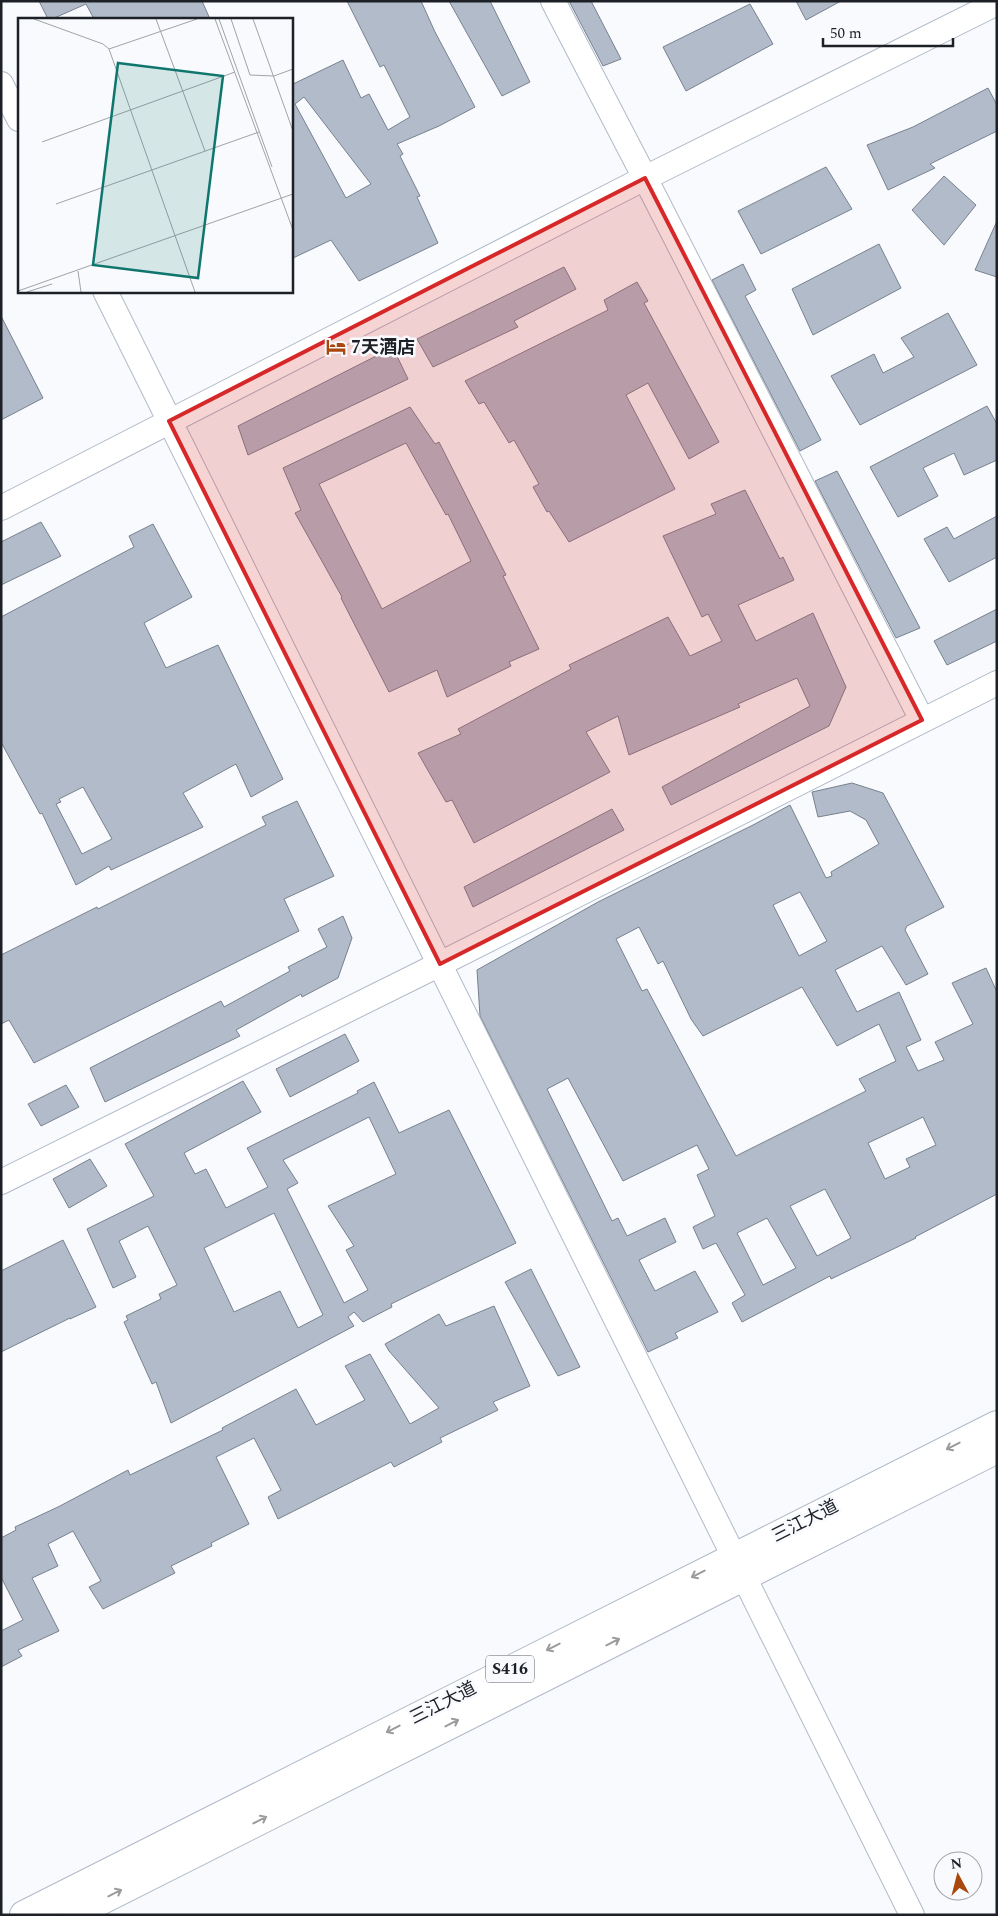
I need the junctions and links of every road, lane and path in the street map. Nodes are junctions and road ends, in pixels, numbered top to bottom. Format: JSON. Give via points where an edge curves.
{"nodes":[{"id":1,"x":553,"y":1,"type":"edge"},
{"id":2,"x":997,"y":3,"type":"edge"},
{"id":3,"x":1,"y":84,"type":"edge"},
{"id":4,"x":18,"y":117,"type":"edge"},
{"id":5,"x":645,"y":178,"type":"junction"},
{"id":6,"x":105,"y":292,"type":"edge"},
{"id":7,"x":169,"y":421,"type":"junction"},
{"id":8,"x":1,"y":508,"type":"edge"},
{"id":9,"x":997,"y":683,"type":"edge"},
{"id":10,"x":922,"y":720,"type":"junction"},
{"id":11,"x":440,"y":964,"type":"junction"},
{"id":12,"x":1,"y":1182,"type":"edge"},
{"id":13,"x":997,"y":1425,"type":"edge"},
{"id":14,"x":997,"y":1449,"type":"edge"},
{"id":15,"x":738,"y":1566,"type":"junction"},
{"id":16,"x":24,"y":1915,"type":"edge"},
{"id":17,"x":72,"y":1915,"type":"edge"},
{"id":18,"x":912,"y":1915,"type":"edge"}],
"edges":[{"from":1,"to":5,"type":"street"},
{"from":2,"to":5,"type":"street"},
{"from":3,"to":4,"type":"street"},
{"from":5,"to":7,"type":"street"},
{"from":5,"to":10,"type":"street"},
{"from":6,"to":7,"type":"street"},
{"from":7,"to":8,"type":"street"},
{"from":7,"to":11,"type":"street"},
{"from":9,"to":10,"type":"street"},
{"from":10,"to":11,"type":"street"},
{"from":11,"to":12,"type":"street"},
{"from":11,"to":15,"type":"street"},
{"from":13,"to":15,"type":"main road","name":"三江大道","number":"S416","one_way":true},
{"from":14,"to":15,"type":"main road","name":"三江大道","number":"S416"},
{"from":15,"to":16,"type":"main road","name":"三江大道","number":"S416","one_way":true},
{"from":17,"to":15,"type":"main road","name":"三江大道","number":"S416","one_way":true},
{"from":15,"to":18,"type":"street"}]}
